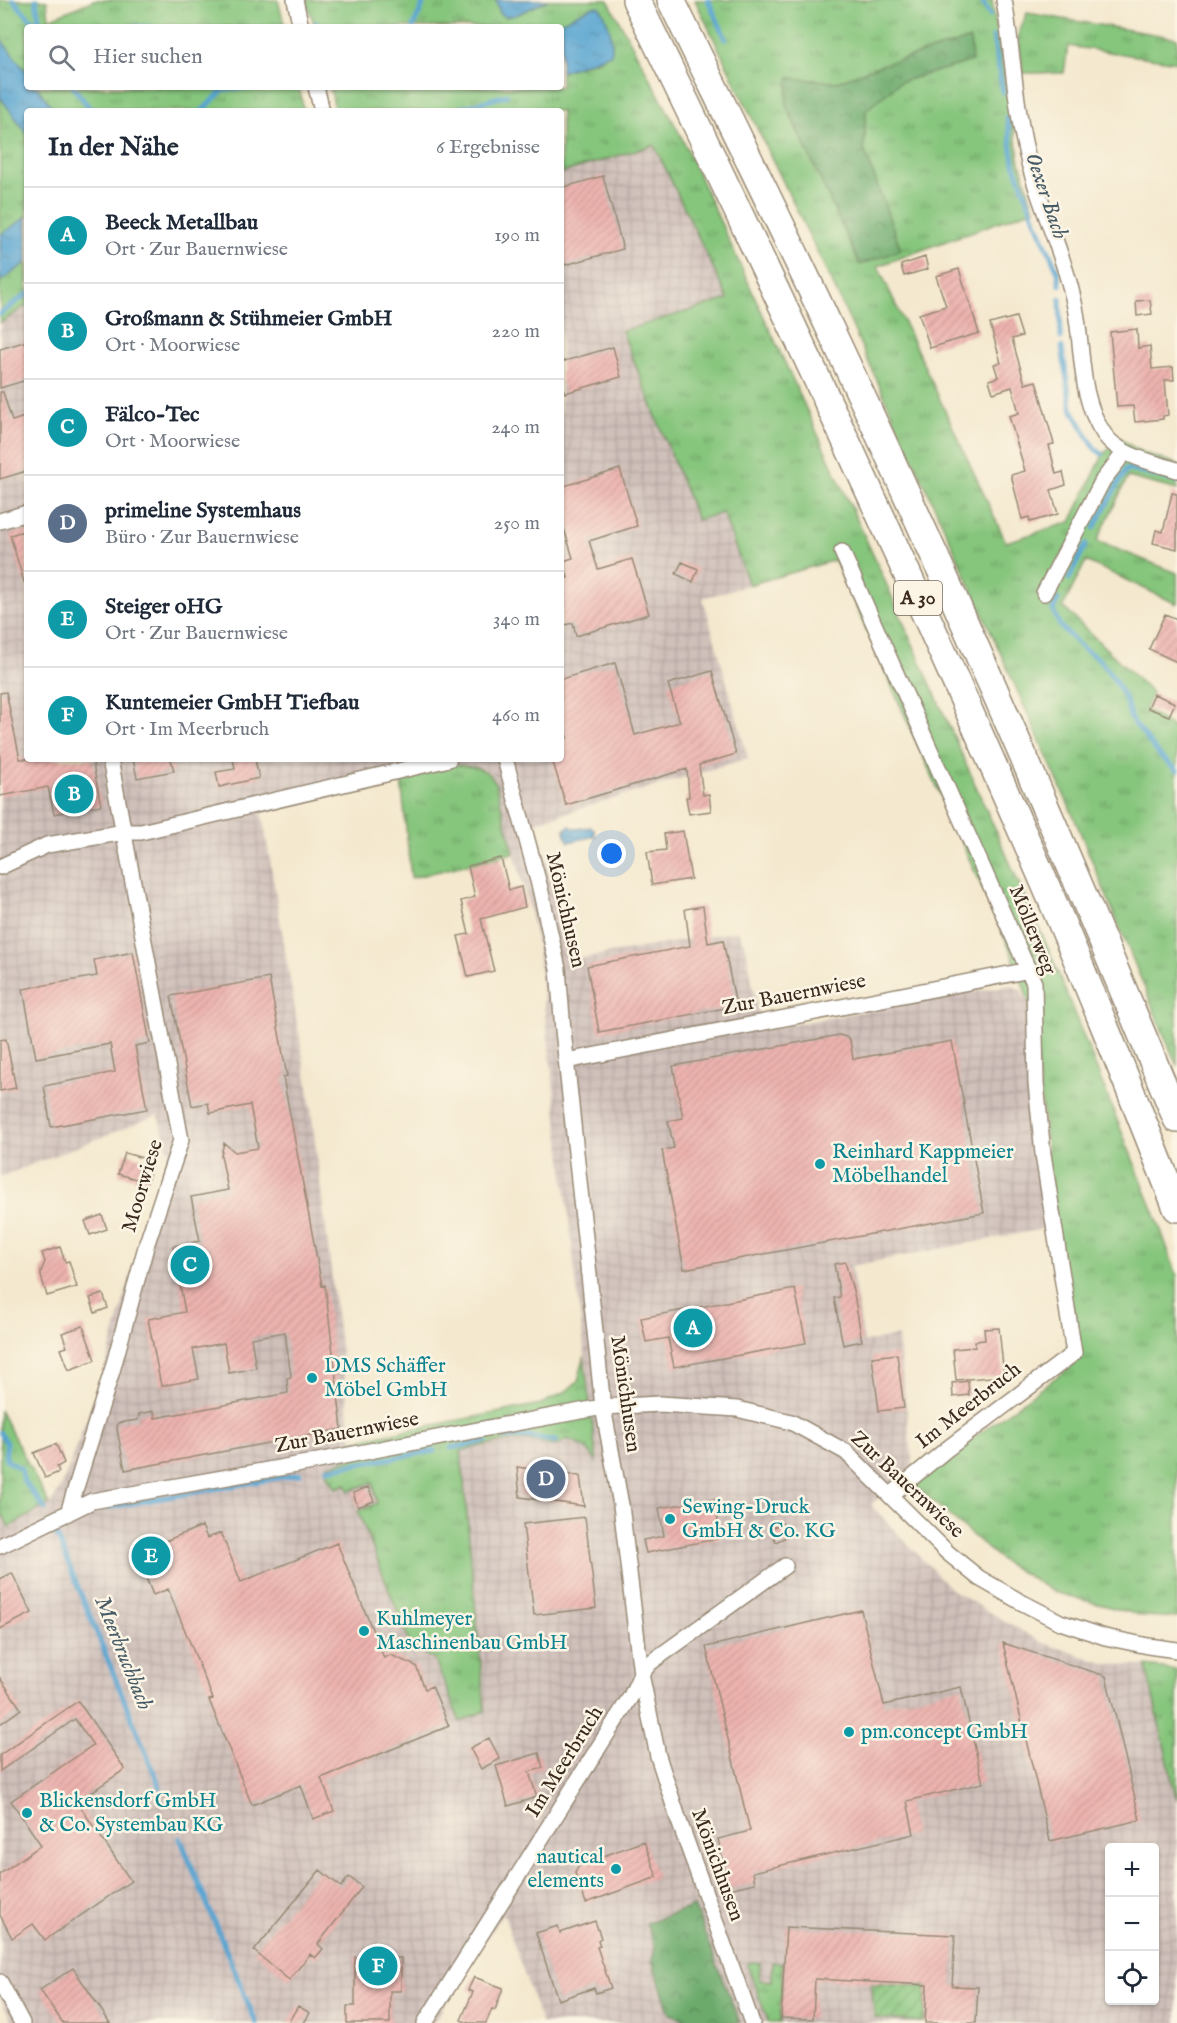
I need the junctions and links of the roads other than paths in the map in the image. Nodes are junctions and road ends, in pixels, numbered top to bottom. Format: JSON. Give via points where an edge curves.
{"nodes":[{"id":1,"x":295,"y":0,"type":"edge"},
{"id":2,"x":636,"y":0,"type":"edge"},
{"id":3,"x":671,"y":0,"type":"edge"},
{"id":4,"x":1004,"y":0,"type":"edge"},
{"id":5,"x":300,"y":24,"type":"edge"},
{"id":6,"x":317,"y":90,"type":"edge"},
{"id":7,"x":321,"y":107,"type":"edge"},
{"id":8,"x":1125,"y":452,"type":"junction"},
{"id":9,"x":1177,"y":470,"type":"edge"},
{"id":10,"x":24,"y":514,"type":"edge"},
{"id":11,"x":0,"y":521,"type":"edge"},
{"id":12,"x":842,"y":552,"type":"dead end"},
{"id":13,"x":1044,"y":593,"type":"dead end"},
{"id":14,"x":111,"y":762,"type":"edge"},
{"id":15,"x":436,"y":762,"type":"edge"},
{"id":16,"x":506,"y":762,"type":"edge"},
{"id":17,"x":125,"y":832,"type":"junction"},
{"id":18,"x":0,"y":867,"type":"edge"},
{"id":19,"x":1030,"y":970,"type":"junction"},
{"id":20,"x":566,"y":1061,"type":"junction"},
{"id":21,"x":1177,"y":1119,"type":"edge"},
{"id":22,"x":1177,"y":1208,"type":"edge"},
{"id":23,"x":1074,"y":1353,"type":"joint"},
{"id":24,"x":603,"y":1407,"type":"junction"},
{"id":25,"x":891,"y":1495,"type":"junction"},
{"id":26,"x":68,"y":1513,"type":"junction"},
{"id":27,"x":0,"y":1546,"type":"edge"},
{"id":28,"x":785,"y":1566,"type":"dead end"},
{"id":29,"x":1177,"y":1650,"type":"edge"},
{"id":30,"x":641,"y":1674,"type":"junction"},
{"id":31,"x":0,"y":1982,"type":"edge"},
{"id":32,"x":22,"y":2023,"type":"edge"},
{"id":33,"x":425,"y":2023,"type":"edge"},
{"id":34,"x":752,"y":2023,"type":"edge"}],
"edges":[{"from":1,"to":5,"type":"street"},
{"from":2,"to":22,"type":"highway","number":"A 30","via":[[837,418],[1027,841]]},
{"from":3,"to":21,"type":"highway","number":"A 30","via":[[920,524]]},
{"from":4,"to":8,"type":"street","via":[[1029,160],[1066,270],[1090,407],[1105,436]]},
{"from":6,"to":7,"type":"street"},
{"from":8,"to":9,"type":"street"},
{"from":8,"to":13,"type":"street","via":[[1102,480]]},
{"from":10,"to":11,"type":"street"},
{"from":12,"to":19,"type":"street","name":"Möllerweg"},
{"from":14,"to":17,"type":"street","name":"Moorwiese"},
{"from":15,"to":17,"type":"street","via":[[141,832]]},
{"from":16,"to":20,"type":"street","name":"Mönichhusen","via":[[558,969]]},
{"from":17,"to":18,"type":"street","via":[[47,845]]},
{"from":17,"to":26,"type":"street","name":"Moorwiese","via":[[181,1140]]},
{"from":19,"to":20,"type":"street","name":"Zur Bauernwiese"},
{"from":19,"to":23,"type":"street","name":"Möllerweg","via":[[1034,983],[1036,1083],[1043,1154]]},
{"from":20,"to":24,"type":"street","name":"Mönichhusen"},
{"from":23,"to":25,"type":"street","name":"Im Meerbruch"},
{"from":24,"to":25,"type":"street","name":"Zur Bauernwiese","via":[[660,1404],[736,1408],[791,1422],[846,1452]]},
{"from":24,"to":26,"type":"street","name":"Zur Bauernwiese","via":[[92,1501]]},
{"from":24,"to":30,"type":"street","name":"Mönichhusen","via":[[621,1505]]},
{"from":25,"to":29,"type":"street","name":"Zur Bauernwiese","via":[[948,1553],[1019,1602],[1060,1622],[1105,1637]]},
{"from":26,"to":27,"type":"street","name":"Zur Bauernwiese"},
{"from":28,"to":30,"type":"street","name":"Im Meerbruch","via":[[650,1663]]},
{"from":30,"to":33,"type":"street","name":"Im Meerbruch"},
{"from":30,"to":34,"type":"street","name":"Mönichhusen","via":[[658,1756]]},
{"from":31,"to":32,"type":"street"}]}
